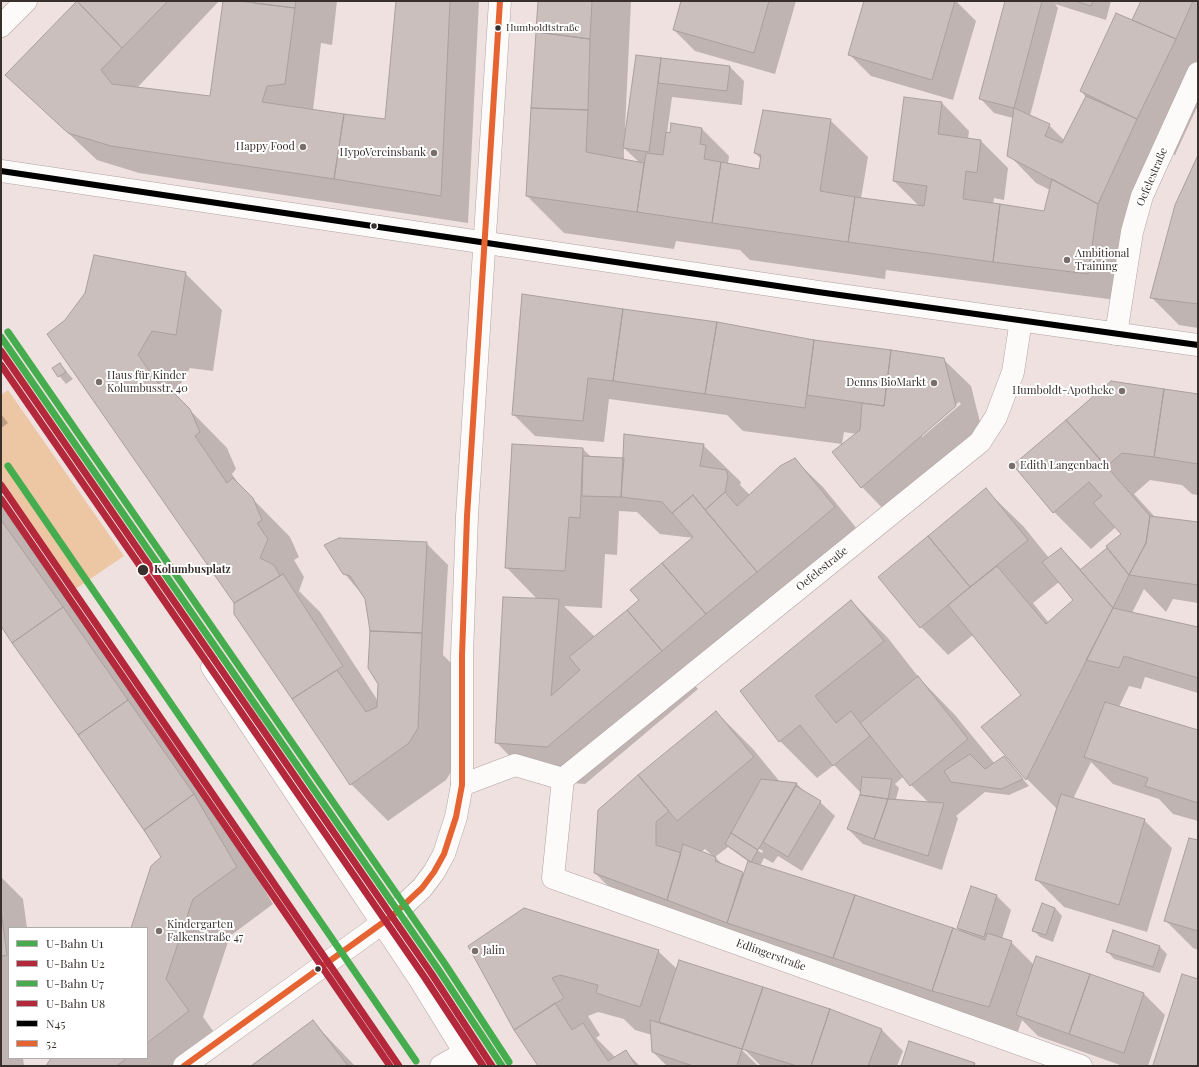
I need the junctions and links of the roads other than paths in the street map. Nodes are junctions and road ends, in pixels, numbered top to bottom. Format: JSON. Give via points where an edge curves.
{"nodes":[{"id":1,"x":26,"y":1,"type":"edge"},
{"id":2,"x":500,"y":1,"type":"edge"},
{"id":3,"x":1,"y":26,"type":"edge"},
{"id":4,"x":1198,"y":73,"type":"edge"},
{"id":5,"x":1,"y":171,"type":"edge"},
{"id":6,"x":484,"y":243,"type":"junction"},
{"id":7,"x":1021,"y":320,"type":"junction"},
{"id":8,"x":1116,"y":334,"type":"junction"},
{"id":9,"x":1198,"y":345,"type":"edge"},
{"id":10,"x":212,"y":667,"type":"dead end"},
{"id":11,"x":562,"y":779,"type":"junction"},
{"id":12,"x":462,"y":785,"type":"junction"},
{"id":13,"x":382,"y":923,"type":"junction"},
{"id":14,"x":469,"y":1059,"type":"edge"},
{"id":15,"x":184,"y":1066,"type":"edge"},
{"id":16,"x":441,"y":1066,"type":"edge"},
{"id":17,"x":1081,"y":1066,"type":"edge"}],
"edges":[{"from":1,"to":3,"type":"street"},
{"from":2,"to":6,"type":"street"},
{"from":4,"to":8,"type":"street","name":"Oefelestraße","via":[[1142,196],[1132,232]]},
{"from":5,"to":6,"type":"street"},
{"from":6,"to":7,"type":"street"},
{"from":6,"to":12,"type":"street","via":[[467,516],[462,655]]},
{"from":7,"to":8,"type":"street"},
{"from":7,"to":11,"type":"street","name":"Oefelestraße","via":[[1013,372],[996,417],[980,442]]},
{"from":8,"to":9,"type":"street"},
{"from":10,"to":13,"type":"street"},
{"from":11,"to":12,"type":"street","via":[[516,765]]},
{"from":11,"to":17,"type":"street","name":"Edlingerstraße","via":[[553,878]]},
{"from":12,"to":13,"type":"street","via":[[456,817],[441,861],[422,888]]},
{"from":13,"to":14,"type":"street"},
{"from":13,"to":15,"type":"street"},
{"from":14,"to":16,"type":"street"}]}
